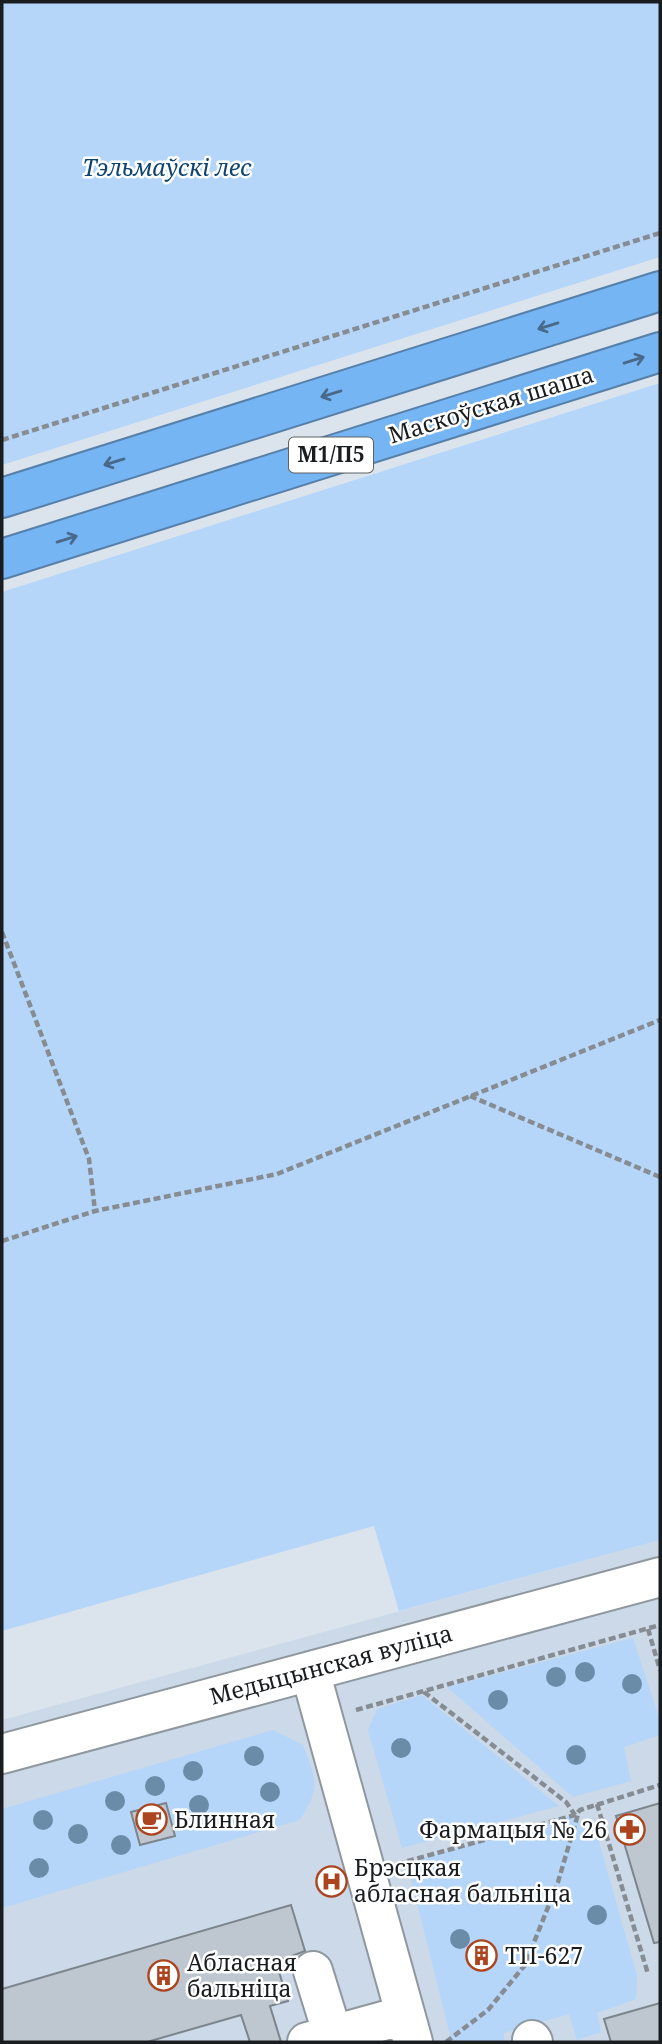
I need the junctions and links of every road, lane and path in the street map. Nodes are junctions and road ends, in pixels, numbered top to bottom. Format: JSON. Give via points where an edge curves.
{"nodes":[{"id":1,"x":660,"y":233,"type":"edge"},
{"id":2,"x":660,"y":290,"type":"edge"},
{"id":3,"x":660,"y":352,"type":"edge"},
{"id":4,"x":2,"y":440,"type":"edge"},
{"id":5,"x":2,"y":498,"type":"edge"},
{"id":6,"x":2,"y":559,"type":"edge"},
{"id":7,"x":2,"y":932,"type":"edge"},
{"id":8,"x":660,"y":1020,"type":"edge"},
{"id":9,"x":469,"y":1095,"type":"junction"},
{"id":10,"x":660,"y":1177,"type":"edge"},
{"id":11,"x":95,"y":1211,"type":"junction"},
{"id":12,"x":2,"y":1241,"type":"edge"},
{"id":13,"x":660,"y":1577,"type":"edge"},
{"id":14,"x":660,"y":1625,"type":"edge"},
{"id":15,"x":648,"y":1629,"type":"junction"},
{"id":16,"x":660,"y":1670,"type":"edge"},
{"id":17,"x":310,"y":1671,"type":"junction"},
{"id":18,"x":424,"y":1691,"type":"junction"},
{"id":19,"x":348,"y":1712,"type":"dead end"},
{"id":20,"x":2,"y":1754,"type":"edge"},
{"id":21,"x":660,"y":1785,"type":"edge"},
{"id":22,"x":597,"y":1804,"type":"junction"},
{"id":23,"x":580,"y":1810,"type":"junction"},
{"id":24,"x":575,"y":1815,"type":"junction"},
{"id":25,"x":391,"y":1866,"type":"dead end"},
{"id":26,"x":313,"y":1971,"type":"dead end"},
{"id":27,"x":648,"y":1974,"type":"dead end"},
{"id":28,"x":409,"y":2029,"type":"edge"},
{"id":29,"x":325,"y":2040,"type":"edge"},
{"id":30,"x":446,"y":2042,"type":"edge"}],
"edges":[{"from":1,"to":4,"type":"path"},
{"from":2,"to":5,"type":"highway","number":"М1/П5","one_way":true},
{"from":6,"to":3,"type":"highway","name":"Маскоўская шаша","number":"М1/П5","one_way":true},
{"from":7,"to":11,"type":"path","via":[[89,1158]]},
{"from":8,"to":9,"type":"path"},
{"from":9,"to":10,"type":"path"},
{"from":9,"to":11,"type":"path","via":[[277,1174]]},
{"from":11,"to":12,"type":"path"},
{"from":13,"to":17,"type":"street","name":"Медыцынская вуліца"},
{"from":14,"to":15,"type":"path"},
{"from":15,"to":16,"type":"path"},
{"from":15,"to":18,"type":"path"},
{"from":17,"to":20,"type":"street","name":"Медыцынская вуліца"},
{"from":17,"to":28,"type":"street"},
{"from":18,"to":19,"type":"path"},
{"from":18,"to":24,"type":"path","via":[[565,1802]]},
{"from":21,"to":22,"type":"path"},
{"from":22,"to":23,"type":"path"},
{"from":22,"to":27,"type":"path"},
{"from":23,"to":24,"type":"path"},
{"from":23,"to":30,"type":"path","via":[[525,1965],[488,2010]]},
{"from":24,"to":25,"type":"path"},
{"from":26,"to":29,"type":"street"},
{"from":28,"to":29,"type":"street"}]}
